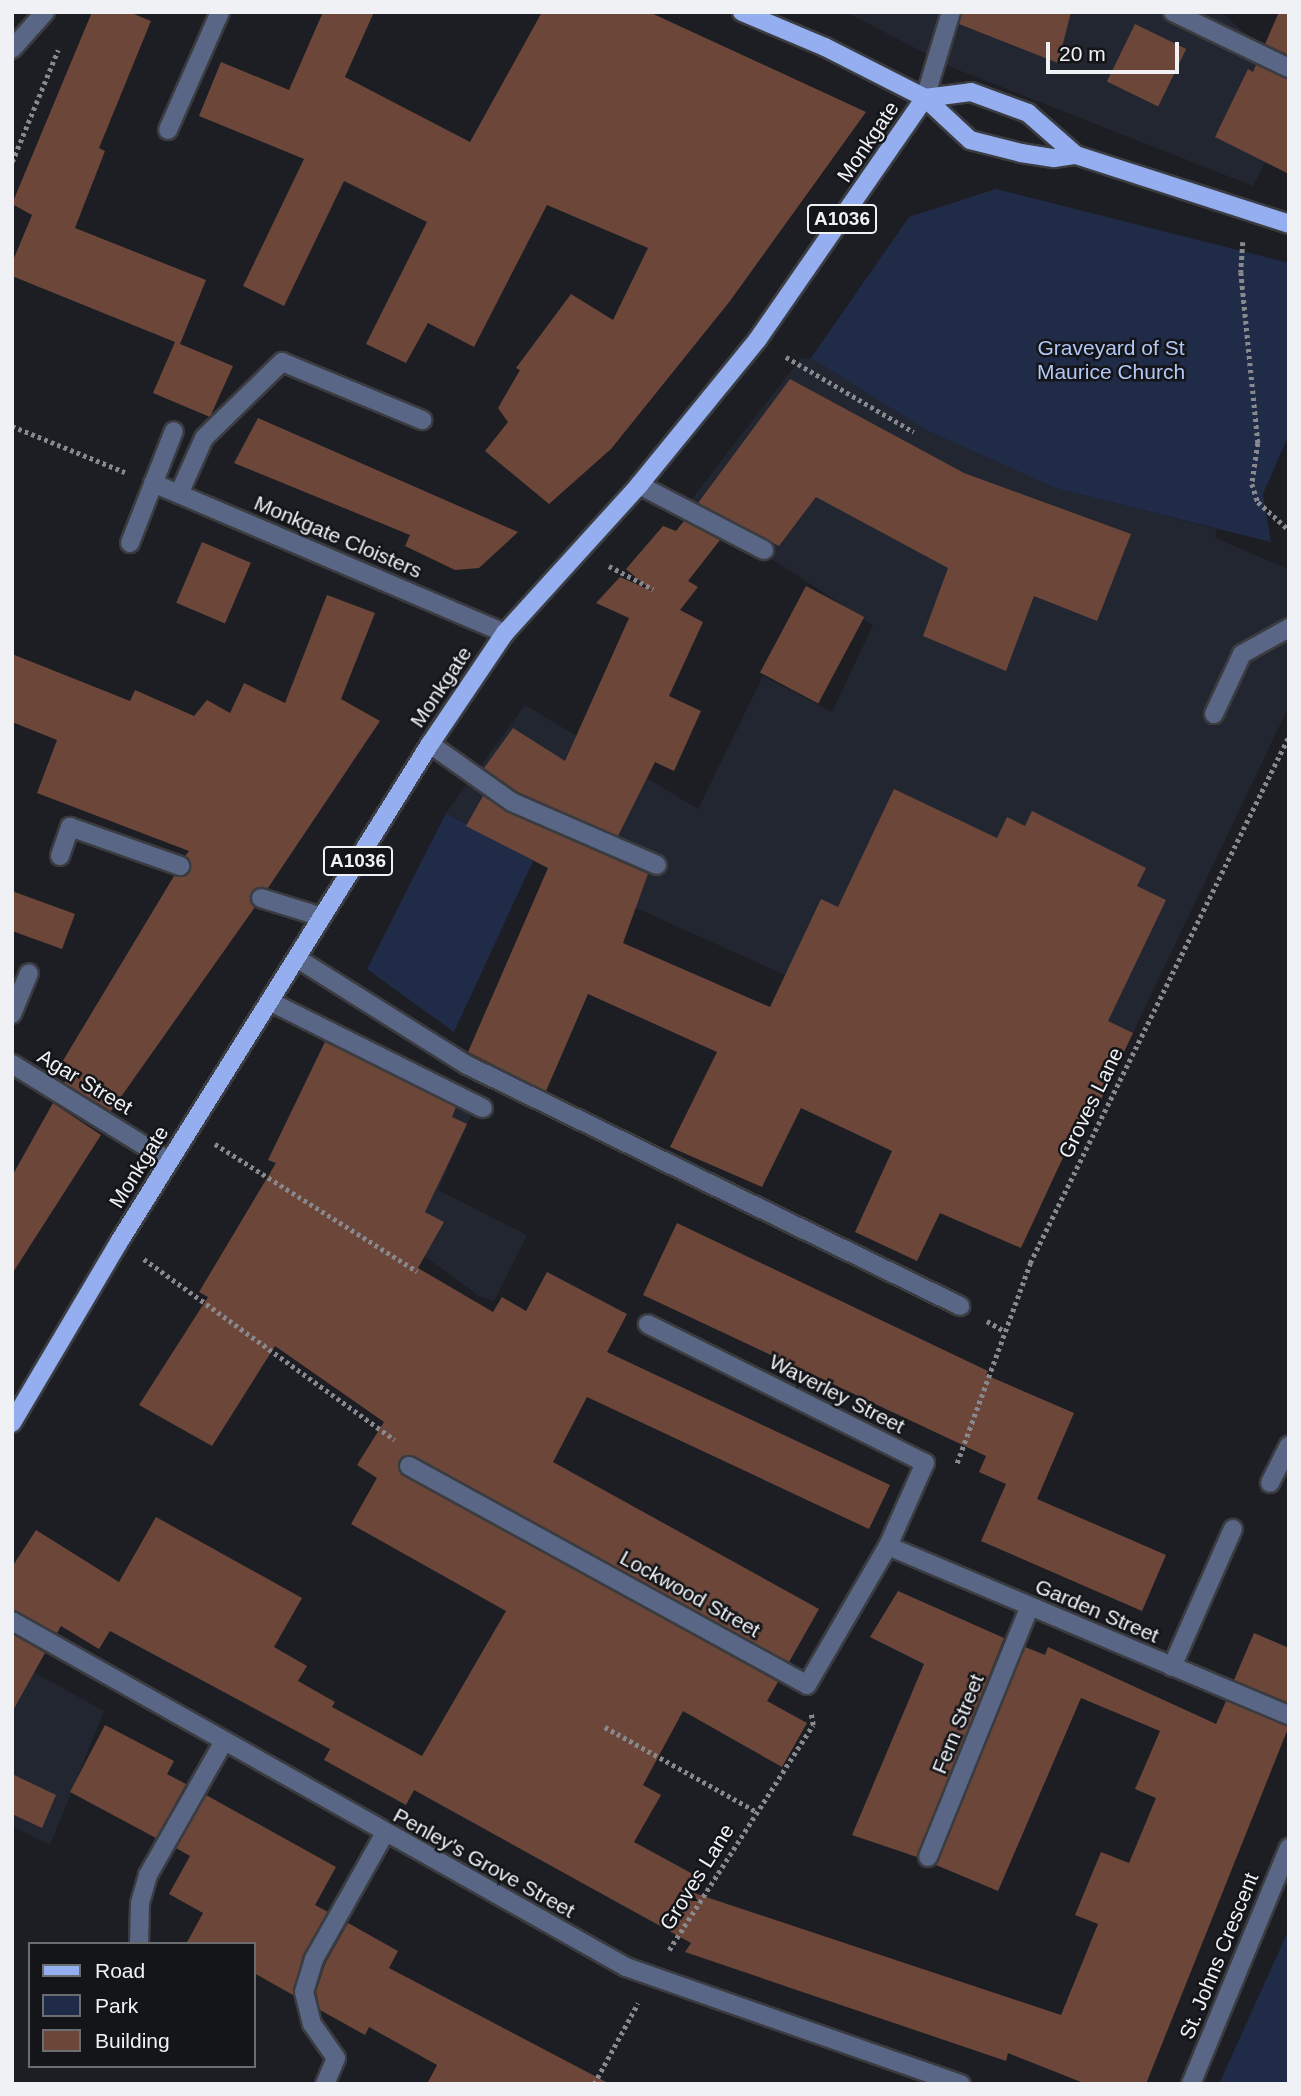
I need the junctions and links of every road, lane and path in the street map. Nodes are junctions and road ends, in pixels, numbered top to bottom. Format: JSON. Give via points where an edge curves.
{"nodes":[{"id":1,"x":45,"y":12,"type":"edge"},
{"id":2,"x":742,"y":12,"type":"edge"},
{"id":3,"x":951,"y":12,"type":"edge"},
{"id":4,"x":1173,"y":12,"type":"edge"},
{"id":5,"x":217,"y":13,"type":"edge"},
{"id":6,"x":63,"y":37,"type":"dead end"},
{"id":7,"x":12,"y":49,"type":"edge"},
{"id":8,"x":1289,"y":68,"type":"edge"},
{"id":9,"x":925,"y":98,"type":"junction"},
{"id":10,"x":168,"y":130,"type":"dead end"},
{"id":11,"x":1076,"y":155,"type":"junction"},
{"id":12,"x":12,"y":162,"type":"edge"},
{"id":13,"x":1245,"y":210,"type":"junction"},
{"id":14,"x":1289,"y":224,"type":"edge"},
{"id":15,"x":758,"y":339,"type":"junction"},
{"id":16,"x":422,"y":420,"type":"dead end"},
{"id":17,"x":12,"y":426,"type":"edge"},
{"id":18,"x":174,"y":431,"type":"dead end"},
{"id":19,"x":914,"y":432,"type":"dead end"},
{"id":20,"x":153,"y":483,"type":"junction"},
{"id":21,"x":639,"y":485,"type":"junction"},
{"id":22,"x":179,"y":494,"type":"junction"},
{"id":23,"x":1289,"y":530,"type":"edge"},
{"id":24,"x":130,"y":543,"type":"dead end"},
{"id":25,"x":577,"y":550,"type":"junction"},
{"id":26,"x":764,"y":550,"type":"dead end"},
{"id":27,"x":653,"y":589,"type":"dead end"},
{"id":28,"x":1289,"y":628,"type":"edge"},
{"id":29,"x":505,"y":633,"type":"junction"},
{"id":30,"x":1214,"y":714,"type":"dead end"},
{"id":31,"x":1289,"y":736,"type":"edge"},
{"id":32,"x":430,"y":744,"type":"junction"},
{"id":33,"x":60,"y":856,"type":"dead end"},
{"id":34,"x":657,"y":865,"type":"dead end"},
{"id":35,"x":180,"y":866,"type":"dead end"},
{"id":36,"x":261,"y":898,"type":"dead end"},
{"id":37,"x":322,"y":917,"type":"junction"},
{"id":38,"x":298,"y":959,"type":"junction"},
{"id":39,"x":29,"y":973,"type":"dead end"},
{"id":40,"x":271,"y":1002,"type":"junction"},
{"id":41,"x":12,"y":1014,"type":"edge"},
{"id":42,"x":12,"y":1064,"type":"edge"},
{"id":43,"x":483,"y":1108,"type":"dead end"},
{"id":44,"x":191,"y":1128,"type":"junction"},
{"id":45,"x":169,"y":1161,"type":"junction"},
{"id":46,"x":119,"y":1242,"type":"junction"},
{"id":47,"x":417,"y":1271,"type":"dead end"},
{"id":48,"x":960,"y":1306,"type":"dead end"},
{"id":49,"x":649,"y":1324,"type":"dead end"},
{"id":50,"x":12,"y":1423,"type":"edge"},
{"id":51,"x":1289,"y":1445,"type":"edge"},
{"id":52,"x":925,"y":1463,"type":"junction"},
{"id":53,"x":409,"y":1466,"type":"joint"},
{"id":54,"x":1270,"y":1483,"type":"dead end"},
{"id":55,"x":1233,"y":1529,"type":"dead end"},
{"id":56,"x":888,"y":1546,"type":"junction"},
{"id":57,"x":1030,"y":1608,"type":"junction"},
{"id":58,"x":12,"y":1621,"type":"edge"},
{"id":59,"x":1172,"y":1667,"type":"junction"},
{"id":60,"x":807,"y":1685,"type":"junction"},
{"id":61,"x":1289,"y":1715,"type":"edge"},
{"id":62,"x":605,"y":1727,"type":"dead end"},
{"id":63,"x":223,"y":1743,"type":"junction"},
{"id":64,"x":757,"y":1811,"type":"junction"},
{"id":65,"x":385,"y":1833,"type":"junction"},
{"id":66,"x":1289,"y":1847,"type":"edge"},
{"id":67,"x":928,"y":1857,"type":"dead end"},
{"id":68,"x":139,"y":1942,"type":"edge"},
{"id":69,"x":651,"y":1979,"type":"junction"},
{"id":70,"x":325,"y":2084,"type":"edge"},
{"id":71,"x":594,"y":2084,"type":"edge"},
{"id":72,"x":961,"y":2084,"type":"edge"},
{"id":73,"x":1191,"y":2084,"type":"edge"}],
"edges":[{"from":1,"to":7,"type":"street"},
{"from":2,"to":9,"type":"main road","via":[[825,47]]},
{"from":3,"to":9,"type":"street","name":"Monkgate"},
{"from":4,"to":8,"type":"street"},
{"from":5,"to":10,"type":"street"},
{"from":6,"to":12,"type":"path"},
{"from":9,"to":11,"type":"main road","via":[[970,139],[1054,158]]},
{"from":9,"to":11,"type":"main road","via":[[971,92],[1028,113]]},
{"from":9,"to":15,"type":"main road","name":"Monkgate","number":"A1036"},
{"from":11,"to":13,"type":"main road"},
{"from":13,"to":14,"type":"main road"},
{"from":13,"to":23,"type":"path","via":[[1241,272],[1258,443],[1252,484],[1258,502]]},
{"from":15,"to":19,"type":"path"},
{"from":15,"to":21,"type":"main road","name":"Monkgate","number":"A1036"},
{"from":16,"to":22,"type":"street","via":[[282,362],[204,438]]},
{"from":17,"to":20,"type":"path"},
{"from":18,"to":20,"type":"street"},
{"from":20,"to":22,"type":"street","name":"Monkgate Cloisters"},
{"from":20,"to":24,"type":"street"},
{"from":21,"to":25,"type":"main road","name":"Monkgate","number":"A1036"},
{"from":21,"to":26,"type":"street"},
{"from":22,"to":29,"type":"street","name":"Monkgate Cloisters"},
{"from":25,"to":27,"type":"path"},
{"from":25,"to":29,"type":"main road","name":"Monkgate","number":"A1036"},
{"from":28,"to":30,"type":"street","via":[[1242,654]]},
{"from":29,"to":32,"type":"main road","name":"Monkgate","number":"A1036"},
{"from":31,"to":52,"type":"path","name":"Groves Lane","via":[[1030,1263],[957,1464]]},
{"from":32,"to":34,"type":"street","via":[[512,802]]},
{"from":32,"to":37,"type":"main road","name":"Monkgate","number":"A1036"},
{"from":33,"to":35,"type":"street","via":[[71,827]]},
{"from":36,"to":37,"type":"street"},
{"from":37,"to":38,"type":"main road","name":"Monkgate","number":"A1036"},
{"from":38,"to":40,"type":"main road","name":"Monkgate","number":"A1036"},
{"from":38,"to":48,"type":"street","via":[[467,1065]]},
{"from":39,"to":41,"type":"street"},
{"from":40,"to":43,"type":"street"},
{"from":40,"to":44,"type":"main road","name":"Monkgate","number":"A1036"},
{"from":42,"to":45,"type":"street","name":"Agar Street"},
{"from":44,"to":45,"type":"main road","name":"Monkgate","number":"A1036"},
{"from":44,"to":47,"type":"path"},
{"from":45,"to":46,"type":"main road","name":"Monkgate","number":"A1036"},
{"from":46,"to":50,"type":"main road","name":"Monkgate","number":"A1036"},
{"from":46,"to":53,"type":"path","via":[[394,1437]]},
{"from":49,"to":52,"type":"street","name":"Waverley Street"},
{"from":51,"to":54,"type":"street"},
{"from":52,"to":56,"type":"street"},
{"from":53,"to":60,"type":"street","name":"Lockwood Street"},
{"from":55,"to":59,"type":"street"},
{"from":56,"to":57,"type":"street","name":"Garden Street"},
{"from":56,"to":60,"type":"street"},
{"from":57,"to":59,"type":"street","name":"Garden Street"},
{"from":57,"to":67,"type":"street","name":"Fern Street"},
{"from":58,"to":63,"type":"street","name":"Penley's Grove Street"},
{"from":59,"to":61,"type":"street","name":"Garden Street"},
{"from":60,"to":64,"type":"path","name":"Groves Lane","via":[[813,1725]]},
{"from":62,"to":64,"type":"path"},
{"from":63,"to":65,"type":"street","name":"Penley's Grove Street"},
{"from":63,"to":68,"type":"street","via":[[148,1875],[140,1903]]},
{"from":64,"to":69,"type":"path","name":"Groves Lane"},
{"from":65,"to":69,"type":"street","name":"Penley's Grove Street"},
{"from":65,"to":70,"type":"street","via":[[314,1959],[304,1992],[312,2024],[336,2058]]},
{"from":66,"to":73,"type":"street","name":"St. Johns Crescent"},
{"from":69,"to":71,"type":"path","name":"Groves Lane"},
{"from":69,"to":72,"type":"street","name":"Penley's Grove Street"}]}
